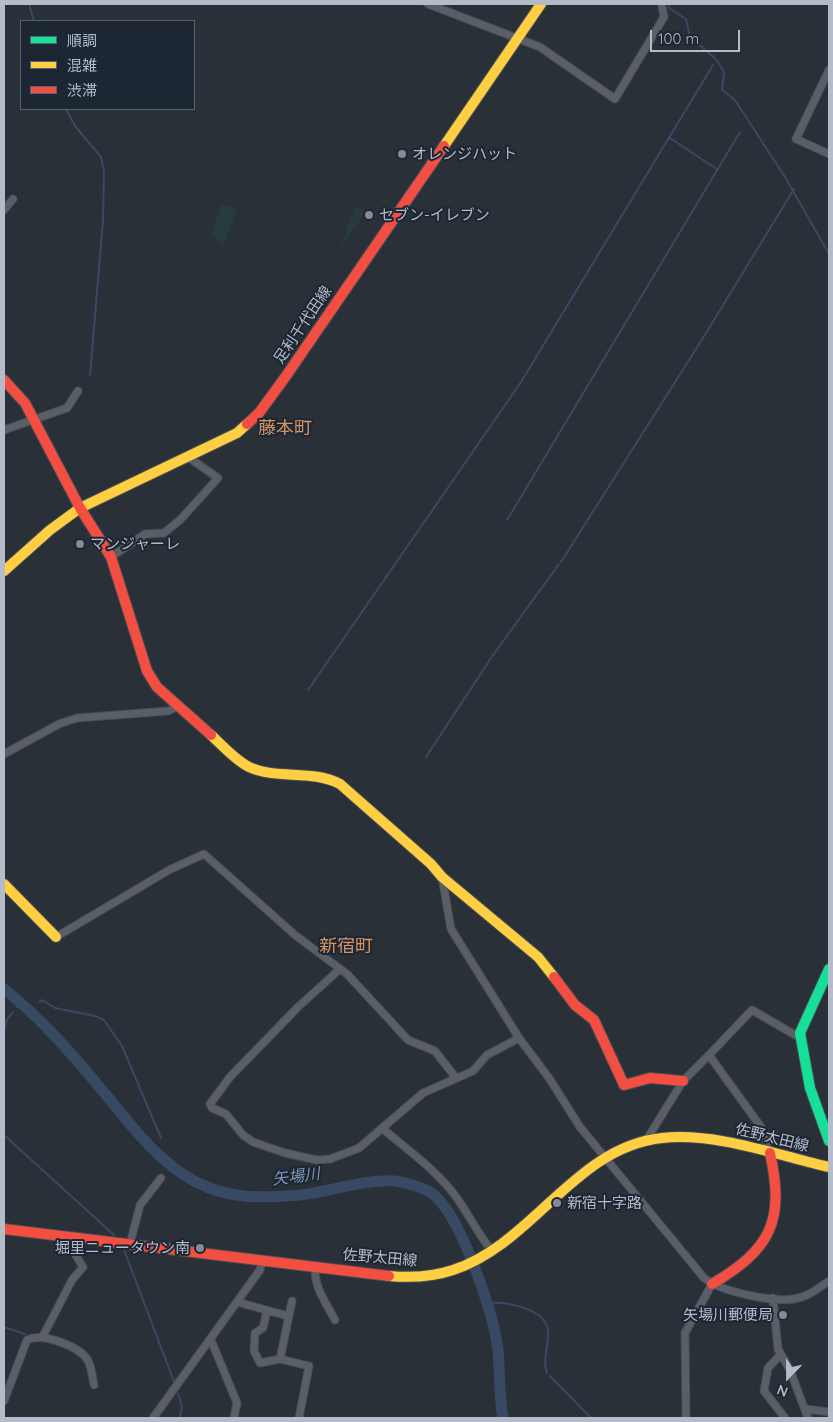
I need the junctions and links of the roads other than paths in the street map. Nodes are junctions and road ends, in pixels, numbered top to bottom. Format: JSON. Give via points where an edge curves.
{"nodes":[{"id":1,"x":428,"y":4,"type":"edge"},
{"id":2,"x":541,"y":4,"type":"edge"},
{"id":3,"x":662,"y":6,"type":"dead end"},
{"id":4,"x":518,"y":38,"type":"junction"},
{"id":5,"x":829,"y":70,"type":"edge"},
{"id":6,"x":829,"y":154,"type":"edge"},
{"id":7,"x":13,"y":199,"type":"dead end"},
{"id":8,"x":4,"y":210,"type":"edge"},
{"id":9,"x":4,"y":380,"type":"edge"},
{"id":10,"x":78,"y":391,"type":"dead end"},
{"id":11,"x":35,"y":420,"type":"junction"},
{"id":12,"x":4,"y":430,"type":"edge"},
{"id":13,"x":188,"y":457,"type":"junction"},
{"id":14,"x":80,"y":508,"type":"junction"},
{"id":15,"x":111,"y":557,"type":"junction"},
{"id":16,"x":4,"y":571,"type":"edge"},
{"id":17,"x":179,"y":706,"type":"junction"},
{"id":18,"x":4,"y":754,"type":"edge"},
{"id":19,"x":442,"y":877,"type":"junction"},
{"id":20,"x":4,"y":884,"type":"edge"},
{"id":21,"x":56,"y":936,"type":"joint"},
{"id":22,"x":829,"y":968,"type":"edge"},
{"id":23,"x":340,"y":969,"type":"junction"},
{"id":24,"x":519,"y":1038,"type":"junction"},
{"id":25,"x":802,"y":1039,"type":"junction"},
{"id":26,"x":709,"y":1055,"type":"junction"},
{"id":27,"x":456,"y":1078,"type":"junction"},
{"id":28,"x":683,"y":1081,"type":"junction"},
{"id":29,"x":383,"y":1129,"type":"junction"},
{"id":30,"x":647,"y":1139,"type":"junction"},
{"id":31,"x":829,"y":1141,"type":"edge"},
{"id":32,"x":770,"y":1153,"type":"junction"},
{"id":33,"x":604,"y":1157,"type":"junction"},
{"id":34,"x":829,"y":1167,"type":"edge"},
{"id":35,"x":160,"y":1178,"type":"dead end"},
{"id":36,"x":4,"y":1228,"type":"edge"},
{"id":37,"x":64,"y":1236,"type":"junction"},
{"id":38,"x":130,"y":1244,"type":"junction"},
{"id":39,"x":492,"y":1251,"type":"junction"},
{"id":40,"x":262,"y":1261,"type":"junction"},
{"id":41,"x":316,"y":1267,"type":"junction"},
{"id":42,"x":829,"y":1281,"type":"edge"},
{"id":43,"x":712,"y":1284,"type":"junction"},
{"id":44,"x":773,"y":1298,"type":"junction"},
{"id":45,"x":292,"y":1301,"type":"dead end"},
{"id":46,"x":237,"y":1302,"type":"junction"},
{"id":47,"x":267,"y":1312,"type":"junction"},
{"id":48,"x":288,"y":1316,"type":"junction"},
{"id":49,"x":335,"y":1320,"type":"dead end"},
{"id":50,"x":43,"y":1336,"type":"junction"},
{"id":51,"x":211,"y":1340,"type":"junction"},
{"id":52,"x":781,"y":1354,"type":"junction"},
{"id":53,"x":280,"y":1359,"type":"junction"},
{"id":54,"x":94,"y":1385,"type":"dead end"},
{"id":55,"x":4,"y":1397,"type":"edge"},
{"id":56,"x":806,"y":1409,"type":"junction"},
{"id":57,"x":829,"y":1412,"type":"edge"},
{"id":58,"x":153,"y":1418,"type":"edge"},
{"id":59,"x":234,"y":1418,"type":"edge"},
{"id":60,"x":299,"y":1418,"type":"edge"},
{"id":61,"x":686,"y":1418,"type":"edge"},
{"id":62,"x":785,"y":1418,"type":"edge"},
{"id":63,"x":808,"y":1418,"type":"edge"}],
"edges":[{"from":1,"to":4,"type":"street"},
{"from":2,"to":4,"type":"main road","name":"足利千代田線"},
{"from":3,"to":4,"type":"street","via":[[664,17],[616,99],[547,51]]},
{"from":4,"to":13,"type":"main road","name":"足利千代田線","via":[[268,403],[237,432]]},
{"from":5,"to":6,"type":"street","via":[[796,139]]},
{"from":7,"to":8,"type":"street"},
{"from":9,"to":11,"type":"main road","via":[[25,403]]},
{"from":10,"to":11,"type":"street","via":[[67,408]]},
{"from":11,"to":12,"type":"street"},
{"from":11,"to":14,"type":"main road"},
{"from":13,"to":14,"type":"main road","name":"足利千代田線"},
{"from":13,"to":15,"type":"street","via":[[218,478],[164,533],[146,534]]},
{"from":14,"to":15,"type":"main road"},
{"from":14,"to":16,"type":"main road","name":"足利千代田線"},
{"from":15,"to":17,"type":"main road","via":[[147,670],[157,687]]},
{"from":17,"to":18,"type":"street","via":[[168,711],[77,718],[59,724]]},
{"from":17,"to":19,"type":"main road","via":[[249,767],[327,777],[340,784]]},
{"from":19,"to":24,"type":"street","via":[[451,929]]},
{"from":19,"to":28,"type":"main road","via":[[538,957],[575,1005],[594,1020],[624,1085],[650,1078]]},
{"from":20,"to":21,"type":"main road"},
{"from":21,"to":23,"type":"street","via":[[204,854],[295,935]]},
{"from":22,"to":25,"type":"main road","via":[[802,1027]]},
{"from":23,"to":27,"type":"street","via":[[408,1040],[435,1051]]},
{"from":23,"to":29,"type":"street","via":[[230,1077],[210,1107],[229,1117],[249,1140],[316,1160],[338,1157],[359,1148]]},
{"from":24,"to":27,"type":"street","via":[[487,1055],[472,1070]]},
{"from":24,"to":33,"type":"street"},
{"from":25,"to":26,"type":"street","via":[[752,1010]]},
{"from":25,"to":31,"type":"main road","via":[[810,1088]]},
{"from":26,"to":28,"type":"street"},
{"from":26,"to":32,"type":"street","via":[[761,1127]]},
{"from":27,"to":29,"type":"street","via":[[423,1093]]},
{"from":28,"to":30,"type":"street"},
{"from":29,"to":39,"type":"street","via":[[450,1189]]},
{"from":30,"to":32,"type":"main road","name":"佐野太田線","via":[[679,1135],[701,1137]]},
{"from":30,"to":33,"type":"main road","name":"佐野太田線"},
{"from":32,"to":34,"type":"main road","name":"佐野太田線"},
{"from":32,"to":43,"type":"main road","via":[[778,1197],[771,1231],[758,1250]]},
{"from":33,"to":39,"type":"main road","name":"佐野太田線"},
{"from":33,"to":43,"type":"street"},
{"from":35,"to":38,"type":"street","via":[[140,1205]]},
{"from":36,"to":37,"type":"main road","name":"佐野太田線"},
{"from":37,"to":38,"type":"main road","name":"佐野太田線"},
{"from":37,"to":50,"type":"street","via":[[84,1266],[72,1280]]},
{"from":38,"to":40,"type":"main road","name":"佐野太田線"},
{"from":39,"to":41,"type":"main road","name":"佐野太田線","via":[[465,1266],[432,1276],[382,1276]]},
{"from":40,"to":41,"type":"main road","name":"佐野太田線"},
{"from":40,"to":46,"type":"street","via":[[260,1270]]},
{"from":41,"to":49,"type":"street","via":[[314,1275]]},
{"from":42,"to":44,"type":"street","via":[[803,1297]]},
{"from":43,"to":44,"type":"street","via":[[732,1292]]},
{"from":43,"to":61,"type":"street","via":[[685,1333]]},
{"from":44,"to":52,"type":"street"},
{"from":45,"to":48,"type":"street"},
{"from":46,"to":47,"type":"street"},
{"from":46,"to":51,"type":"street"},
{"from":47,"to":48,"type":"street"},
{"from":47,"to":53,"type":"street","via":[[263,1328],[255,1333],[254,1351],[260,1363]]},
{"from":48,"to":53,"type":"street"},
{"from":50,"to":54,"type":"street","via":[[81,1351],[89,1361]]},
{"from":50,"to":55,"type":"street","via":[[27,1340]]},
{"from":51,"to":58,"type":"street"},
{"from":51,"to":59,"type":"street","via":[[236,1403]]},
{"from":52,"to":56,"type":"street"},
{"from":52,"to":62,"type":"street","via":[[768,1368],[764,1391]]},
{"from":53,"to":60,"type":"street","via":[[309,1366]]},
{"from":56,"to":57,"type":"street"},
{"from":56,"to":63,"type":"street"}]}
